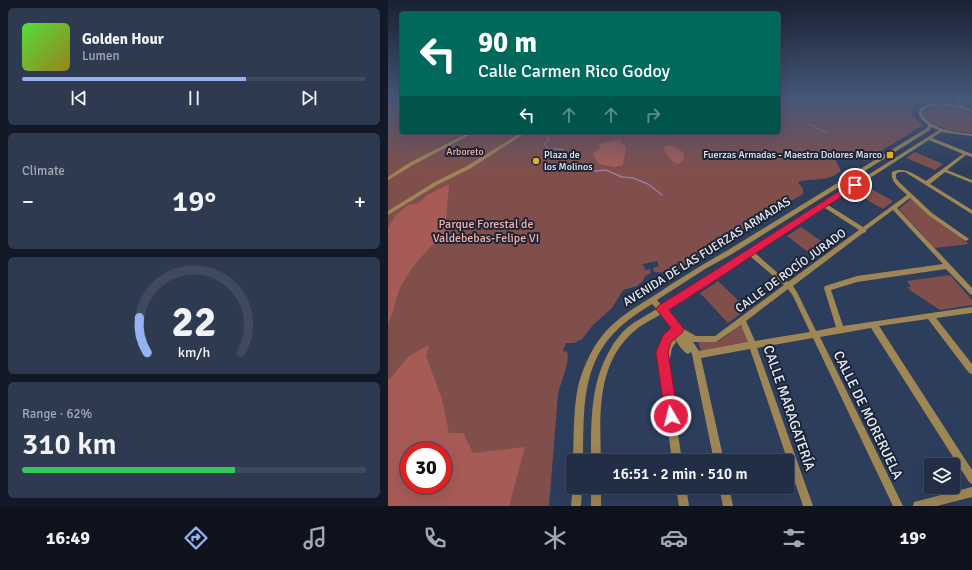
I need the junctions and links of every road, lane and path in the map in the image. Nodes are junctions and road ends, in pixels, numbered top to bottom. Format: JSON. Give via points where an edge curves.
{"nodes":[{"id":1,"x":927,"y":122,"type":"edge"},
{"id":2,"x":930,"y":124,"type":"junction"},
{"id":3,"x":948,"y":131,"type":"junction"},
{"id":4,"x":469,"y":134,"type":"edge"},
{"id":5,"x":522,"y":134,"type":"edge"},
{"id":6,"x":972,"y":135,"type":"edge"},
{"id":7,"x":928,"y":138,"type":"junction"},
{"id":8,"x":965,"y":154,"type":"junction"},
{"id":9,"x":972,"y":156,"type":"edge"},
{"id":10,"x":944,"y":170,"type":"junction"},
{"id":11,"x":388,"y":179,"type":"edge"},
{"id":12,"x":972,"y":182,"type":"edge"},
{"id":13,"x":926,"y":184,"type":"junction"},
{"id":14,"x":910,"y":195,"type":"junction"},
{"id":15,"x":824,"y":205,"type":"junction"},
{"id":16,"x":894,"y":208,"type":"junction"},
{"id":17,"x":972,"y":212,"type":"edge"},
{"id":18,"x":388,"y":213,"type":"edge"},
{"id":19,"x":864,"y":231,"type":"junction"},
{"id":20,"x":966,"y":239,"type":"dead end"},
{"id":21,"x":748,"y":253,"type":"junction"},
{"id":22,"x":948,"y":266,"type":"junction"},
{"id":23,"x":789,"y":286,"type":"junction"},
{"id":24,"x":972,"y":292,"type":"edge"},
{"id":25,"x":653,"y":300,"type":"junction"},
{"id":26,"x":661,"y":309,"type":"junction"},
{"id":27,"x":972,"y":310,"type":"edge"},
{"id":28,"x":930,"y":316,"type":"junction"},
{"id":29,"x":742,"y":320,"type":"junction"},
{"id":30,"x":873,"y":324,"type":"junction"},
{"id":31,"x":841,"y":330,"type":"junction"},
{"id":32,"x":815,"y":335,"type":"junction"},
{"id":33,"x":676,"y":337,"type":"junction"},
{"id":34,"x":753,"y":346,"type":"junction"},
{"id":35,"x":688,"y":350,"type":"dead end"},
{"id":36,"x":667,"y":355,"type":"dead end"},
{"id":37,"x":696,"y":355,"type":"junction"},
{"id":38,"x":972,"y":370,"type":"edge"},
{"id":39,"x":578,"y":454,"type":"edge"},
{"id":40,"x":596,"y":454,"type":"edge"},
{"id":41,"x":676,"y":454,"type":"edge"},
{"id":42,"x":717,"y":454,"type":"edge"},
{"id":43,"x":972,"y":479,"type":"edge"},
{"id":44,"x":972,"y":492,"type":"edge"},
{"id":45,"x":577,"y":494,"type":"edge"},
{"id":46,"x":596,"y":494,"type":"edge"},
{"id":47,"x":682,"y":494,"type":"edge"},
{"id":48,"x":725,"y":494,"type":"edge"},
{"id":49,"x":576,"y":506,"type":"edge"},
{"id":50,"x":596,"y":506,"type":"edge"},
{"id":51,"x":684,"y":506,"type":"edge"},
{"id":52,"x":728,"y":506,"type":"edge"},
{"id":53,"x":808,"y":506,"type":"edge"},
{"id":54,"x":898,"y":506,"type":"edge"},
{"id":55,"x":918,"y":506,"type":"edge"}],
"edges":[{"from":1,"to":2,"type":"street"},
{"from":2,"to":3,"type":"street"},
{"from":2,"to":25,"type":"street","name":"AVENIDA DE LAS FUERZAS ARMADAS","via":[[929,129]]},
{"from":3,"to":6,"type":"street"},
{"from":3,"to":7,"type":"street","name":"AVENIDA DE LAS FUERZAS ARMADAS","via":[[938,132]]},
{"from":4,"to":11,"type":"street"},
{"from":5,"to":18,"type":"street"},
{"from":7,"to":8,"type":"street"},
{"from":7,"to":15,"type":"street","name":"AVENIDA DE LAS FUERZAS ARMADAS"},
{"from":8,"to":9,"type":"street"},
{"from":8,"to":10,"type":"street"},
{"from":10,"to":12,"type":"street"},
{"from":10,"to":13,"type":"street"},
{"from":13,"to":14,"type":"street","via":[[906,171],[894,172],[894,178]]},
{"from":13,"to":17,"type":"street"},
{"from":14,"to":16,"type":"street","name":"CALLE DE ROCÍO JURADO"},
{"from":14,"to":20,"type":"street","via":[[930,214]]},
{"from":15,"to":19,"type":"street"},
{"from":15,"to":21,"type":"street","name":"AVENIDA DE LAS FUERZAS ARMADAS"},
{"from":16,"to":19,"type":"street","name":"CALLE DE ROCÍO JURADO"},
{"from":16,"to":22,"type":"street"},
{"from":19,"to":23,"type":"street","name":"CALLE DE ROCÍO JURADO"},
{"from":21,"to":23,"type":"street"},
{"from":21,"to":26,"type":"street","name":"AVENIDA DE LAS FUERZAS ARMADAS"},
{"from":22,"to":24,"type":"street"},
{"from":22,"to":31,"type":"street","via":[[857,280],[827,288]]},
{"from":23,"to":29,"type":"street","name":"CALLE DE ROCÍO JURADO"},
{"from":23,"to":32,"type":"street","name":"CALLE DE MORERUELA"},
{"from":25,"to":26,"type":"street"},
{"from":25,"to":39,"type":"street","name":"AVENIDA DE LAS FUERZAS ARMADAS","via":[[618,325],[605,338],[594,355],[584,380],[580,403]]},
{"from":26,"to":33,"type":"street"},
{"from":26,"to":40,"type":"street","name":"AVENIDA DE LAS FUERZAS ARMADAS","via":[[625,335],[604,368],[598,388]]},
{"from":27,"to":28,"type":"street"},
{"from":28,"to":30,"type":"street"},
{"from":28,"to":38,"type":"street"},
{"from":29,"to":33,"type":"street","name":"CALLE DE ROCÍO JURADO","via":[[713,340]]},
{"from":29,"to":34,"type":"street","name":"CALLE MARAGATERÍA"},
{"from":30,"to":31,"type":"street"},
{"from":30,"to":43,"type":"street"},
{"from":31,"to":32,"type":"street"},
{"from":32,"to":34,"type":"street"},
{"from":32,"to":54,"type":"street","name":"CALLE DE MORERUELA"},
{"from":33,"to":35,"type":"street"},
{"from":33,"to":36,"type":"street","via":[[668,346]]},
{"from":33,"to":37,"type":"street","via":[[694,350]]},
{"from":33,"to":41,"type":"street","via":[[667,339],[662,352]]},
{"from":34,"to":37,"type":"street"},
{"from":34,"to":53,"type":"street","name":"CALLE MARAGATERÍA"},
{"from":37,"to":42,"type":"street"},
{"from":44,"to":55,"type":"street"},
{"from":45,"to":49,"type":"street"},
{"from":46,"to":50,"type":"street"},
{"from":47,"to":51,"type":"street"},
{"from":48,"to":52,"type":"street"}]}
